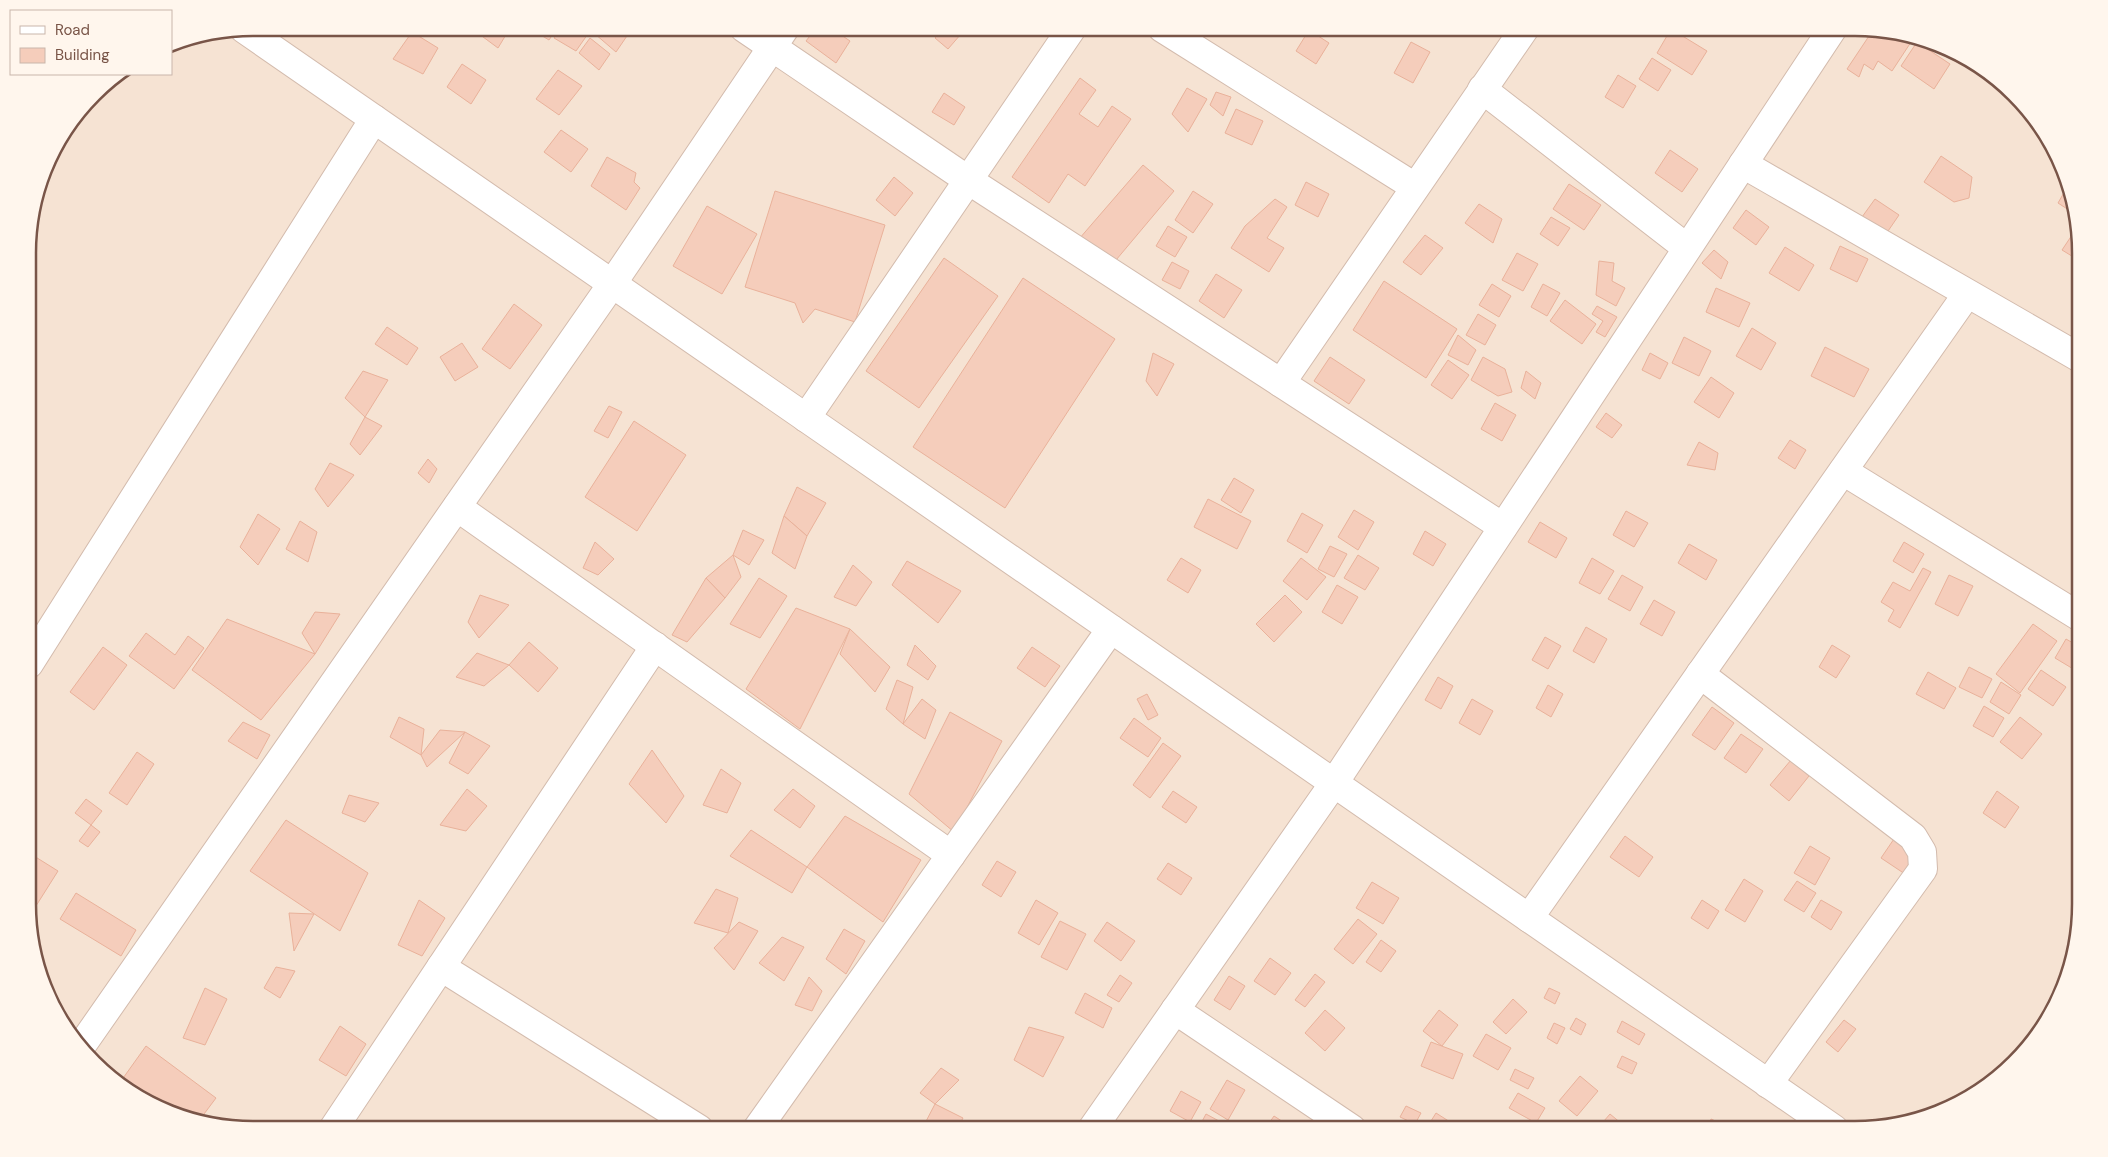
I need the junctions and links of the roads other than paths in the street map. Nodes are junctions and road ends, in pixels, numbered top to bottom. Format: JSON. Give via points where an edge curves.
{"nodes":[{"id":1,"x":254,"y":36,"type":"edge"},
{"id":2,"x":1067,"y":36,"type":"edge"},
{"id":3,"x":1175,"y":36,"type":"edge"},
{"id":4,"x":1519,"y":36,"type":"edge"},
{"id":5,"x":1828,"y":36,"type":"edge"},
{"id":6,"x":778,"y":38,"type":"edge"},
{"id":7,"x":1482,"y":89,"type":"junction"},
{"id":8,"x":374,"y":119,"type":"junction"},
{"id":9,"x":1743,"y":164,"type":"junction"},
{"id":10,"x":968,"y":180,"type":"junction"},
{"id":11,"x":1415,"y":187,"type":"junction"},
{"id":12,"x":1687,"y":248,"type":"junction"},
{"id":13,"x":612,"y":284,"type":"junction"},
{"id":14,"x":1968,"y":294,"type":"junction"},
{"id":15,"x":2072,"y":353,"type":"edge"},
{"id":16,"x":1281,"y":384,"type":"junction"},
{"id":17,"x":806,"y":418,"type":"junction"},
{"id":18,"x":1843,"y":471,"type":"junction"},
{"id":19,"x":458,"y":506,"type":"junction"},
{"id":20,"x":1503,"y":527,"type":"junction"},
{"id":21,"x":2072,"y":612,"type":"edge"},
{"id":22,"x":1111,"y":629,"type":"junction"},
{"id":23,"x":655,"y":646,"type":"junction"},
{"id":24,"x":36,"y":653,"type":"edge"},
{"id":25,"x":1700,"y":674,"type":"junction"},
{"id":26,"x":1334,"y":783,"type":"junction"},
{"id":27,"x":951,"y":855,"type":"junction"},
{"id":28,"x":1529,"y":918,"type":"junction"},
{"id":29,"x":441,"y":967,"type":"junction"},
{"id":30,"x":1176,"y":1010,"type":"junction"},
{"id":31,"x":85,"y":1041,"type":"edge"},
{"id":32,"x":1768,"y":1084,"type":"junction"},
{"id":33,"x":339,"y":1121,"type":"edge"},
{"id":34,"x":686,"y":1121,"type":"edge"},
{"id":35,"x":763,"y":1121,"type":"edge"},
{"id":36,"x":1098,"y":1121,"type":"edge"},
{"id":37,"x":1340,"y":1121,"type":"edge"},
{"id":38,"x":1822,"y":1121,"type":"edge"}],
"edges":[{"from":1,"to":8,"type":"street"},
{"from":2,"to":10,"type":"street"},
{"from":3,"to":11,"type":"street"},
{"from":4,"to":7,"type":"street"},
{"from":5,"to":9,"type":"street"},
{"from":6,"to":10,"type":"street"},
{"from":6,"to":13,"type":"street"},
{"from":7,"to":11,"type":"street"},
{"from":7,"to":12,"type":"street"},
{"from":8,"to":13,"type":"street"},
{"from":8,"to":24,"type":"street"},
{"from":9,"to":12,"type":"street"},
{"from":9,"to":14,"type":"street"},
{"from":10,"to":16,"type":"street"},
{"from":10,"to":17,"type":"street"},
{"from":11,"to":16,"type":"street"},
{"from":12,"to":20,"type":"street"},
{"from":13,"to":17,"type":"street"},
{"from":13,"to":19,"type":"street"},
{"from":14,"to":15,"type":"street"},
{"from":14,"to":18,"type":"street"},
{"from":16,"to":20,"type":"street"},
{"from":17,"to":22,"type":"street"},
{"from":18,"to":21,"type":"street"},
{"from":18,"to":25,"type":"street"},
{"from":19,"to":23,"type":"street"},
{"from":19,"to":31,"type":"street"},
{"from":20,"to":26,"type":"street"},
{"from":22,"to":26,"type":"street"},
{"from":22,"to":27,"type":"street"},
{"from":23,"to":27,"type":"street"},
{"from":23,"to":29,"type":"street"},
{"from":25,"to":28,"type":"street"},
{"from":25,"to":32,"type":"street","via":[[1913,837],[1922,852],[1923,870]]},
{"from":26,"to":28,"type":"street"},
{"from":26,"to":30,"type":"street"},
{"from":27,"to":35,"type":"street"},
{"from":28,"to":32,"type":"street"},
{"from":29,"to":33,"type":"street"},
{"from":29,"to":34,"type":"street"},
{"from":30,"to":36,"type":"street"},
{"from":30,"to":37,"type":"street"},
{"from":32,"to":38,"type":"street"}]}
